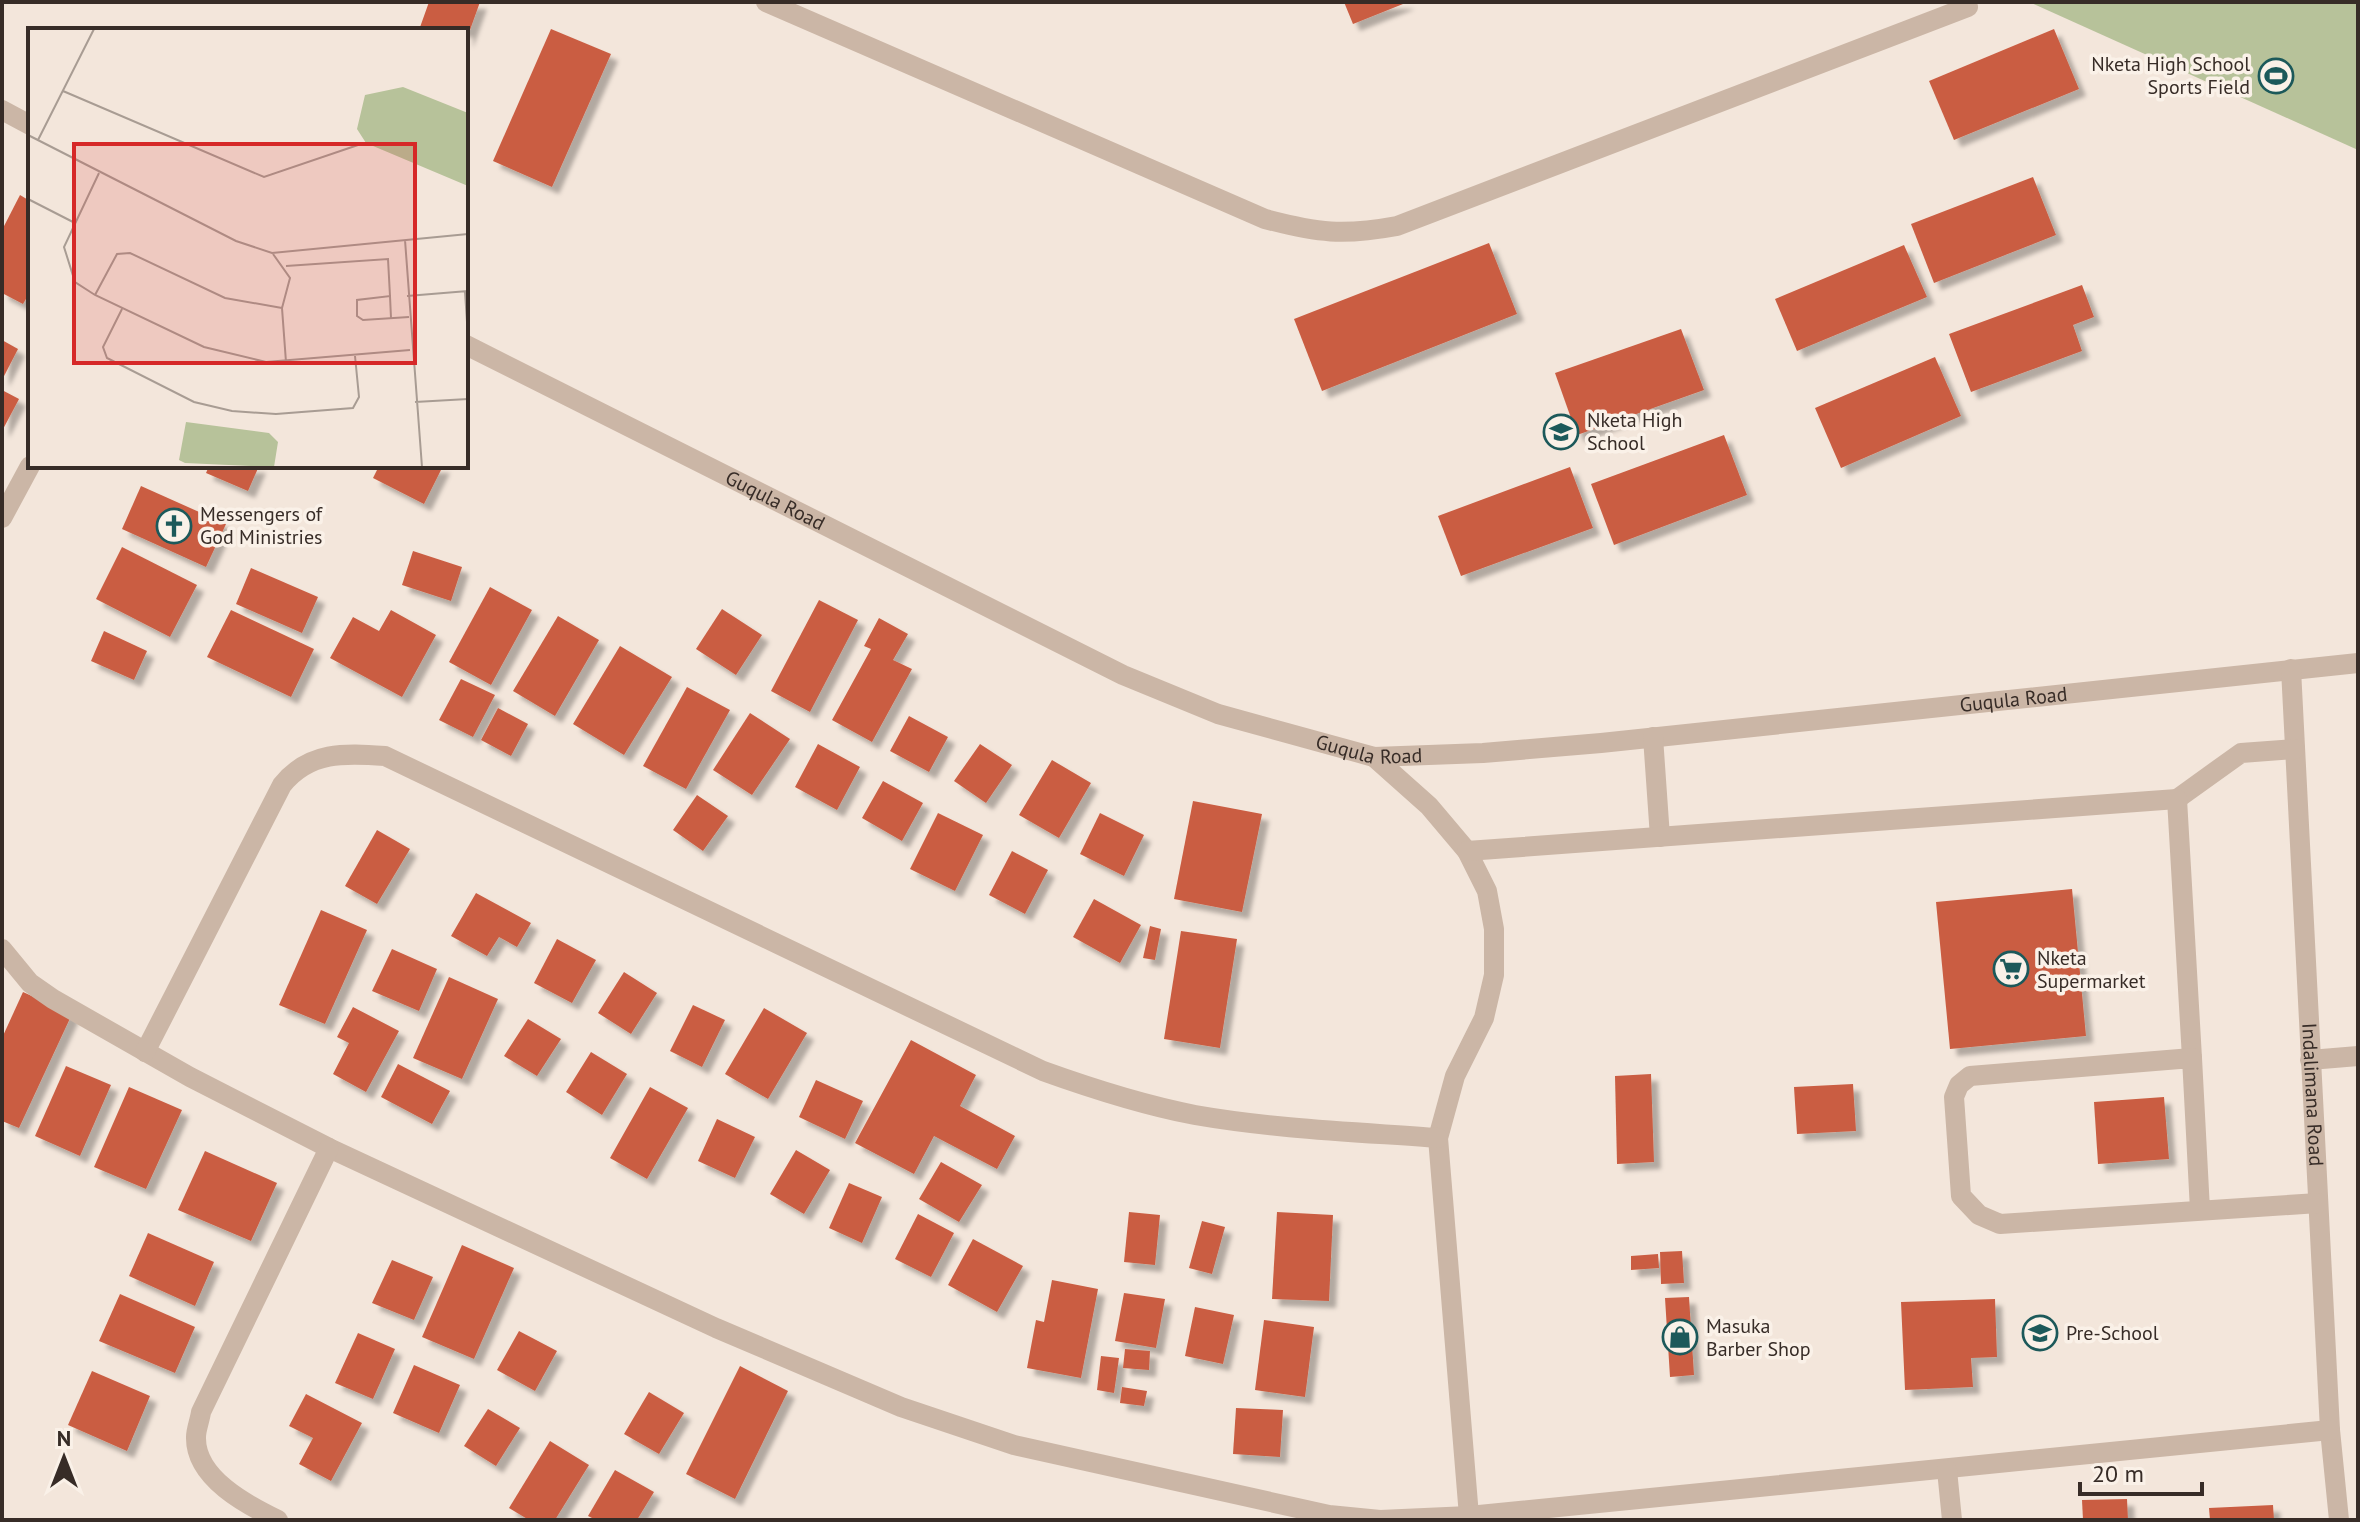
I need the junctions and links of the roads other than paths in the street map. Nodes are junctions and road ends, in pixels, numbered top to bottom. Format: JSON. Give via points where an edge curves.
{"nodes":[{"id":1,"x":766,"y":2,"type":"edge"},
{"id":2,"x":1968,"y":7,"type":"dead end"},
{"id":3,"x":2,"y":110,"type":"edge"},
{"id":4,"x":28,"y":124,"type":"edge"},
{"id":5,"x":468,"y":346,"type":"edge"},
{"id":6,"x":29,"y":468,"type":"edge"},
{"id":7,"x":2,"y":518,"type":"edge"},
{"id":8,"x":2358,"y":663,"type":"edge"},
{"id":9,"x":2291,"y":669,"type":"junction"},
{"id":10,"x":1653,"y":737,"type":"junction"},
{"id":11,"x":2295,"y":749,"type":"junction"},
{"id":12,"x":1374,"y":757,"type":"junction"},
{"id":13,"x":2177,"y":799,"type":"junction"},
{"id":14,"x":1660,"y":837,"type":"junction"},
{"id":15,"x":1467,"y":851,"type":"junction"},
{"id":16,"x":2,"y":949,"type":"edge"},
{"id":17,"x":145,"y":1052,"type":"junction"},
{"id":18,"x":2358,"y":1056,"type":"edge"},
{"id":19,"x":2192,"y":1058,"type":"junction"},
{"id":20,"x":2310,"y":1060,"type":"junction"},
{"id":21,"x":1438,"y":1138,"type":"junction"},
{"id":22,"x":329,"y":1148,"type":"junction"},
{"id":23,"x":2318,"y":1203,"type":"junction"},
{"id":24,"x":2200,"y":1210,"type":"junction"},
{"id":25,"x":2330,"y":1430,"type":"junction"},
{"id":26,"x":1947,"y":1470,"type":"junction"},
{"id":27,"x":1469,"y":1516,"type":"junction"},
{"id":28,"x":278,"y":1520,"type":"edge"},
{"id":29,"x":1952,"y":1520,"type":"edge"},
{"id":30,"x":2339,"y":1520,"type":"edge"}],
"edges":[{"from":1,"to":2,"type":"street","via":[[1265,219],[1314,232],[1353,234],[1397,226]]},
{"from":3,"to":4,"type":"street"},
{"from":5,"to":12,"type":"street","name":"Guqula Road","via":[[1123,675],[1218,714]]},
{"from":6,"to":7,"type":"street"},
{"from":8,"to":9,"type":"street","name":"Guqula Road"},
{"from":9,"to":10,"type":"street","name":"Guqula Road"},
{"from":9,"to":11,"type":"street","name":"Indalimana Road"},
{"from":10,"to":12,"type":"street","name":"Guqula Road"},
{"from":10,"to":14,"type":"street"},
{"from":11,"to":13,"type":"street","via":[[2241,753]]},
{"from":11,"to":20,"type":"street","name":"Indalimana Road"},
{"from":12,"to":15,"type":"street","via":[[1429,806]]},
{"from":13,"to":14,"type":"street"},
{"from":13,"to":19,"type":"street"},
{"from":14,"to":15,"type":"street"},
{"from":15,"to":21,"type":"street","via":[[1487,891],[1494,975],[1484,1018],[1455,1076]]},
{"from":16,"to":17,"type":"street","via":[[30,983]]},
{"from":17,"to":21,"type":"street","via":[[295,768],[342,753],[374,755],[409,766],[1055,1075],[1128,1099],[1207,1116]]},
{"from":17,"to":22,"type":"street"},
{"from":18,"to":20,"type":"street"},
{"from":19,"to":24,"type":"street"},
{"from":19,"to":24,"type":"street","via":[[1970,1076],[1954,1097],[1961,1196],[1979,1215],[2000,1224]]},
{"from":20,"to":23,"type":"street","name":"Indalimana Road"},
{"from":21,"to":27,"type":"street"},
{"from":22,"to":27,"type":"street","via":[[802,1366],[988,1437],[1329,1515],[1380,1520]]},
{"from":22,"to":28,"type":"street","via":[[201,1412],[196,1439],[204,1466],[226,1489]]},
{"from":23,"to":24,"type":"street"},
{"from":23,"to":25,"type":"street","name":"Indalimana Road"},
{"from":25,"to":26,"type":"street"},
{"from":25,"to":30,"type":"street","name":"Indalimana Road"},
{"from":26,"to":27,"type":"street"},
{"from":26,"to":29,"type":"street"}]}
